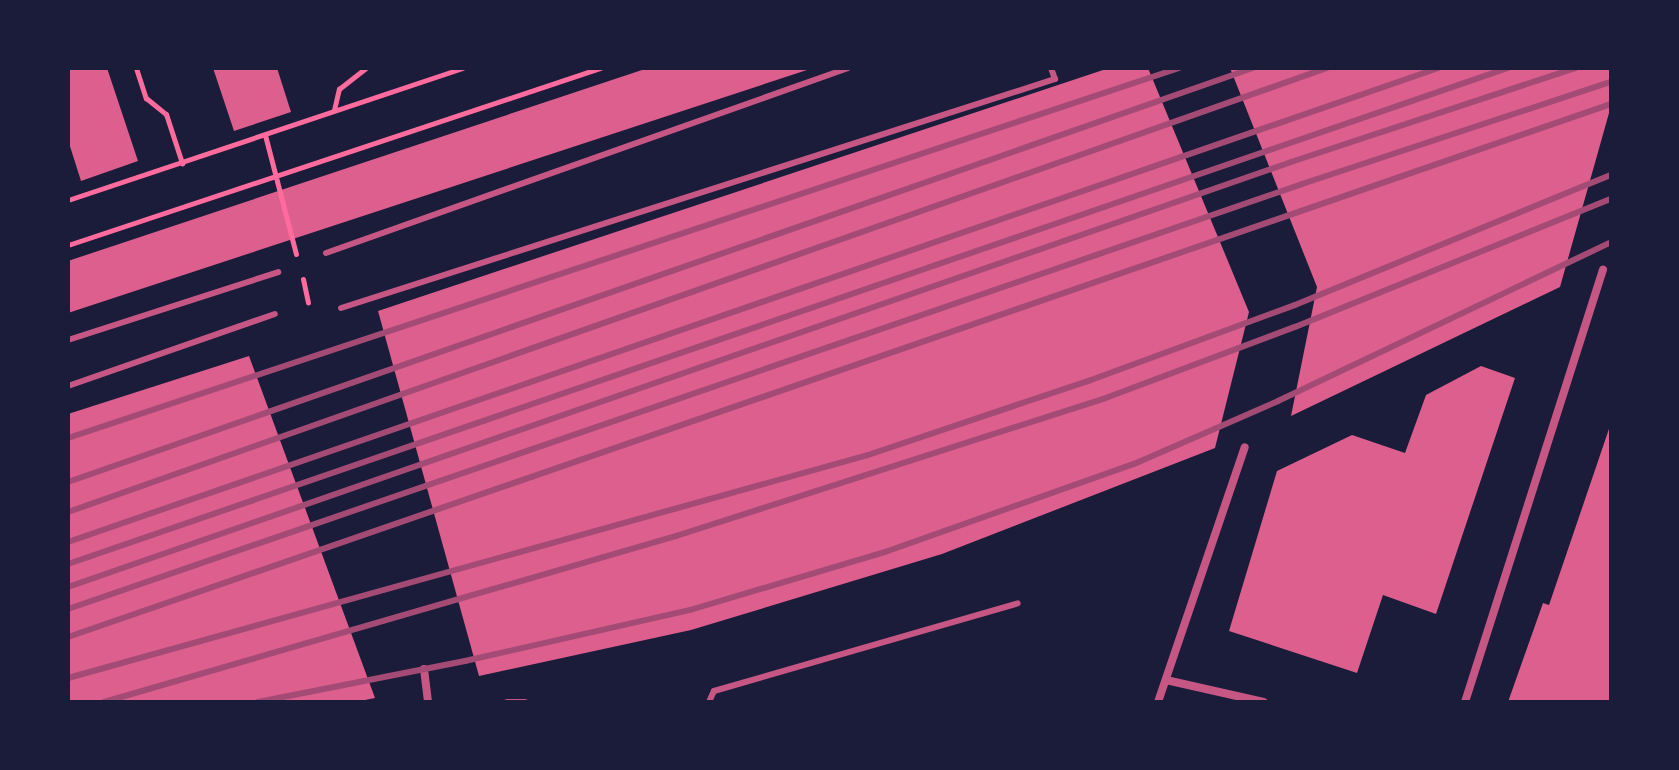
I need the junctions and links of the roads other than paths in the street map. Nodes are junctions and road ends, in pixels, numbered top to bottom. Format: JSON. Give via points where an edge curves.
{"nodes":[{"id":1,"x":848,"y":68,"type":"edge"},
{"id":2,"x":1051,"y":68,"type":"edge"},
{"id":3,"x":326,"y":253,"type":"dead end"},
{"id":4,"x":1603,"y":269,"type":"dead end"},
{"id":5,"x":278,"y":272,"type":"dead end"},
{"id":6,"x":341,"y":308,"type":"dead end"},
{"id":7,"x":275,"y":314,"type":"dead end"},
{"id":8,"x":68,"y":340,"type":"edge"},
{"id":9,"x":68,"y":386,"type":"edge"},
{"id":10,"x":1245,"y":447,"type":"dead end"},
{"id":11,"x":1018,"y":603,"type":"dead end"},
{"id":12,"x":424,"y":669,"type":"dead end"},
{"id":13,"x":1166,"y":680,"type":"junction"},
{"id":14,"x":428,"y":702,"type":"edge"},
{"id":15,"x":507,"y":702,"type":"edge"},
{"id":16,"x":525,"y":702,"type":"edge"},
{"id":17,"x":709,"y":702,"type":"edge"},
{"id":18,"x":1158,"y":702,"type":"edge"},
{"id":19,"x":1264,"y":702,"type":"edge"},
{"id":20,"x":1465,"y":702,"type":"edge"}],
"edges":[{"from":1,"to":3,"type":"lane"},
{"from":2,"to":6,"type":"lane","via":[[1055,79]]},
{"from":4,"to":20,"type":"street"},
{"from":5,"to":8,"type":"lane"},
{"from":7,"to":9,"type":"lane"},
{"from":10,"to":13,"type":"street"},
{"from":11,"to":17,"type":"lane","via":[[714,691]]},
{"from":12,"to":14,"type":"street"},
{"from":13,"to":18,"type":"street"},
{"from":13,"to":19,"type":"street"},
{"from":15,"to":16,"type":"lane"}]}
